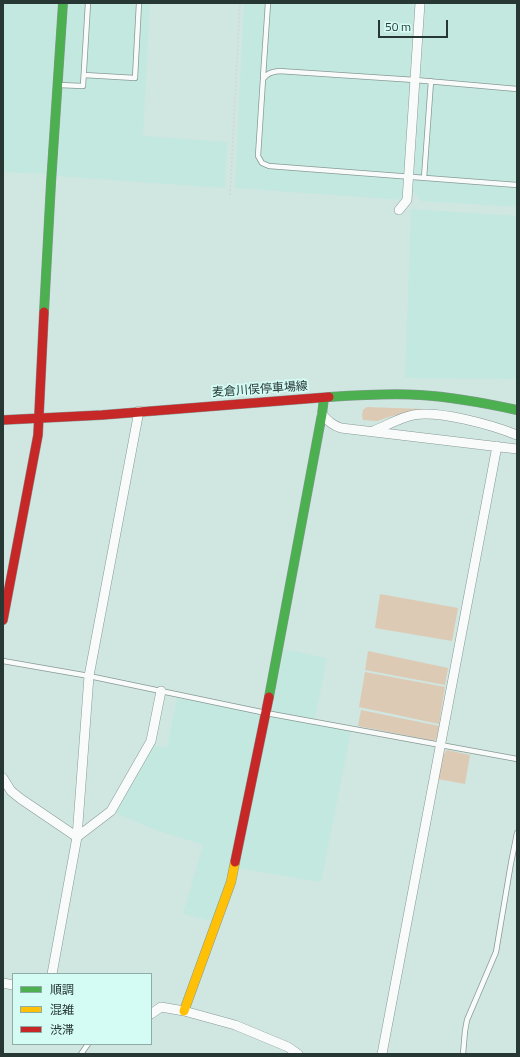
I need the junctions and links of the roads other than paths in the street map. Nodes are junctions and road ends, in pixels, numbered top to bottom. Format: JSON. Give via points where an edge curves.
{"nodes":[{"id":1,"x":63,"y":3,"type":"edge"},
{"id":2,"x":88,"y":3,"type":"edge"},
{"id":3,"x":139,"y":3,"type":"edge"},
{"id":4,"x":268,"y":3,"type":"edge"},
{"id":5,"x":420,"y":3,"type":"edge"},
{"id":6,"x":84,"y":75,"type":"junction"},
{"id":7,"x":263,"y":79,"type":"junction"},
{"id":8,"x":415,"y":80,"type":"junction"},
{"id":9,"x":431,"y":81,"type":"junction"},
{"id":10,"x":58,"y":85,"type":"junction"},
{"id":11,"x":517,"y":89,"type":"edge"},
{"id":12,"x":409,"y":177,"type":"junction"},
{"id":13,"x":424,"y":178,"type":"junction"},
{"id":14,"x":517,"y":185,"type":"edge"},
{"id":15,"x":399,"y":210,"type":"dead end"},
{"id":16,"x":324,"y":398,"type":"junction"},
{"id":17,"x":517,"y":410,"type":"edge"},
{"id":18,"x":139,"y":411,"type":"junction"},
{"id":19,"x":322,"y":414,"type":"junction"},
{"id":20,"x":39,"y":419,"type":"junction"},
{"id":21,"x":3,"y":420,"type":"edge"},
{"id":22,"x":371,"y":431,"type":"junction"},
{"id":23,"x":517,"y":435,"type":"edge"},
{"id":24,"x":496,"y":446,"type":"junction"},
{"id":25,"x":517,"y":449,"type":"edge"},
{"id":26,"x":3,"y":620,"type":"edge"},
{"id":27,"x":3,"y":661,"type":"edge"},
{"id":28,"x":89,"y":676,"type":"junction"},
{"id":29,"x":161,"y":691,"type":"junction"},
{"id":30,"x":266,"y":713,"type":"junction"},
{"id":31,"x":440,"y":745,"type":"junction"},
{"id":32,"x":517,"y":759,"type":"edge"},
{"id":33,"x":4,"y":783,"type":"edge"},
{"id":34,"x":517,"y":833,"type":"edge"},
{"id":35,"x":77,"y":838,"type":"junction"},
{"id":36,"x":52,"y":973,"type":"edge"},
{"id":37,"x":184,"y":1011,"type":"junction"},
{"id":38,"x":152,"y":1013,"type":"edge"},
{"id":39,"x":87,"y":1045,"type":"edge"},
{"id":40,"x":81,"y":1054,"type":"edge"},
{"id":41,"x":298,"y":1054,"type":"edge"},
{"id":42,"x":382,"y":1054,"type":"edge"},
{"id":43,"x":463,"y":1054,"type":"edge"}],
"edges":[{"from":1,"to":10,"type":"street"},
{"from":2,"to":6,"type":"lane"},
{"from":3,"to":6,"type":"lane","via":[[136,78]]},
{"from":4,"to":7,"type":"lane"},
{"from":5,"to":8,"type":"street"},
{"from":6,"to":10,"type":"lane","via":[[84,86]]},
{"from":7,"to":8,"type":"lane","via":[[272,72],[280,71]]},
{"from":7,"to":12,"type":"lane","via":[[258,156],[262,163],[269,166]]},
{"from":8,"to":9,"type":"lane"},
{"from":8,"to":12,"type":"street"},
{"from":9,"to":11,"type":"lane"},
{"from":9,"to":13,"type":"lane"},
{"from":10,"to":20,"type":"street"},
{"from":12,"to":13,"type":"lane"},
{"from":12,"to":15,"type":"street","via":[[408,200]]},
{"from":13,"to":14,"type":"lane"},
{"from":16,"to":17,"type":"street","name":"麦倉川俣停車場線","via":[[389,394],[423,395]]},
{"from":16,"to":18,"type":"street","name":"麦倉川俣停車場線"},
{"from":16,"to":19,"type":"street"},
{"from":18,"to":20,"type":"street","name":"麦倉川俣停車場線"},
{"from":18,"to":28,"type":"street"},
{"from":19,"to":22,"type":"street","via":[[328,421],[341,428]]},
{"from":19,"to":30,"type":"street"},
{"from":20,"to":21,"type":"street","name":"麦倉川俣停車場線"},
{"from":20,"to":26,"type":"street","via":[[38,436]]},
{"from":22,"to":23,"type":"street","via":[[413,415],[427,414],[484,424]]},
{"from":22,"to":24,"type":"street"},
{"from":24,"to":25,"type":"street"},
{"from":24,"to":31,"type":"street"},
{"from":27,"to":28,"type":"lane"},
{"from":28,"to":29,"type":"lane"},
{"from":28,"to":35,"type":"street"},
{"from":29,"to":30,"type":"lane"},
{"from":29,"to":35,"type":"street","via":[[151,741],[111,811]]},
{"from":30,"to":31,"type":"lane"},
{"from":30,"to":37,"type":"street","via":[[231,882]]},
{"from":31,"to":32,"type":"lane"},
{"from":31,"to":42,"type":"street"},
{"from":33,"to":35,"type":"street","via":[[21,799]]},
{"from":34,"to":43,"type":"lane","via":[[496,952],[467,1020]]},
{"from":35,"to":36,"type":"street"},
{"from":37,"to":38,"type":"street","via":[[161,1007]]},
{"from":37,"to":41,"type":"street","via":[[235,1025],[288,1047]]},
{"from":39,"to":40,"type":"lane"}]}
